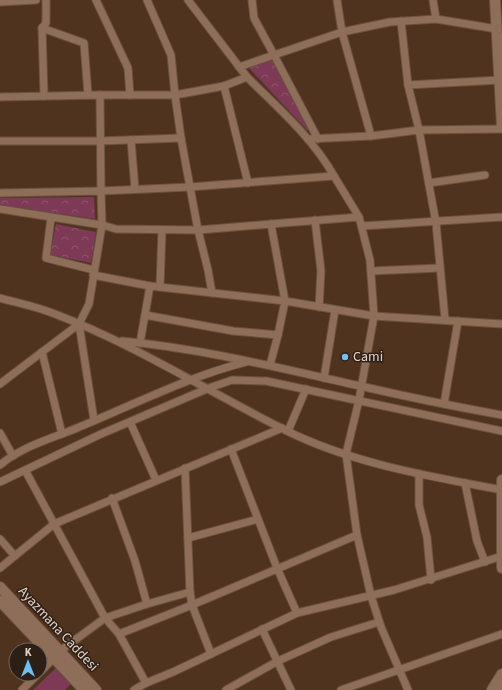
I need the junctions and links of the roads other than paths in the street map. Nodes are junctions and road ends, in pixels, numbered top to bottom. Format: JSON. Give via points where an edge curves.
{"nodes":[{"id":1,"x":36,"y":0,"type":"edge"},
{"id":2,"x":46,"y":0,"type":"edge"},
{"id":3,"x":96,"y":0,"type":"edge"},
{"id":4,"x":147,"y":0,"type":"edge"},
{"id":5,"x":188,"y":0,"type":"edge"},
{"id":6,"x":252,"y":0,"type":"edge"},
{"id":7,"x":337,"y":0,"type":"edge"},
{"id":8,"x":433,"y":0,"type":"edge"},
{"id":9,"x":496,"y":0,"type":"edge"},
{"id":10,"x":0,"y":2,"type":"edge"},
{"id":11,"x":436,"y":19,"type":"junction"},
{"id":12,"x":401,"y":21,"type":"junction"},
{"id":13,"x":42,"y":28,"type":"junction"},
{"id":14,"x":497,"y":29,"type":"junction"},
{"id":15,"x":342,"y":32,"type":"junction"},
{"id":16,"x":274,"y":55,"type":"junction"},
{"id":17,"x":239,"y":66,"type":"junction"},
{"id":18,"x":246,"y":77,"type":"junction"},
{"id":19,"x":500,"y":80,"type":"junction"},
{"id":20,"x":408,"y":85,"type":"junction"},
{"id":21,"x":224,"y":86,"type":"junction"},
{"id":22,"x":175,"y":94,"type":"junction"},
{"id":23,"x":88,"y":95,"type":"junction"},
{"id":24,"x":100,"y":95,"type":"junction"},
{"id":25,"x":130,"y":95,"type":"junction"},
{"id":26,"x":44,"y":96,"type":"junction"},
{"id":27,"x":0,"y":97,"type":"edge"},
{"id":28,"x":502,"y":126,"type":"edge"},
{"id":29,"x":502,"y":129,"type":"edge"},
{"id":30,"x":419,"y":130,"type":"junction"},
{"id":31,"x":371,"y":136,"type":"junction"},
{"id":32,"x":181,"y":138,"type":"junction"},
{"id":33,"x":308,"y":139,"type":"junction"},
{"id":34,"x":318,"y":139,"type":"junction"},
{"id":35,"x":131,"y":140,"type":"junction"},
{"id":36,"x":0,"y":141,"type":"edge"},
{"id":37,"x":100,"y":141,"type":"junction"},
{"id":38,"x":485,"y":175,"type":"dead end"},
{"id":39,"x":334,"y":176,"type":"junction"},
{"id":40,"x":248,"y":183,"type":"junction"},
{"id":41,"x":429,"y":183,"type":"junction"},
{"id":42,"x":190,"y":187,"type":"junction"},
{"id":43,"x":135,"y":189,"type":"junction"},
{"id":44,"x":101,"y":191,"type":"junction"},
{"id":45,"x":0,"y":193,"type":"edge"},
{"id":46,"x":0,"y":209,"type":"edge"},
{"id":47,"x":360,"y":217,"type":"junction"},
{"id":48,"x":502,"y":217,"type":"edge"},
{"id":49,"x":51,"y":218,"type":"junction"},
{"id":50,"x":315,"y":220,"type":"junction"},
{"id":51,"x":436,"y":223,"type":"junction"},
{"id":52,"x":271,"y":224,"type":"junction"},
{"id":53,"x":102,"y":225,"type":"junction"},
{"id":54,"x":362,"y":226,"type":"junction"},
{"id":55,"x":162,"y":230,"type":"junction"},
{"id":56,"x":198,"y":230,"type":"junction"},
{"id":57,"x":439,"y":268,"type":"junction"},
{"id":58,"x":371,"y":271,"type":"junction"},
{"id":59,"x":94,"y":273,"type":"junction"},
{"id":60,"x":150,"y":286,"type":"junction"},
{"id":61,"x":160,"y":287,"type":"junction"},
{"id":62,"x":212,"y":293,"type":"junction"},
{"id":63,"x":0,"y":298,"type":"edge"},
{"id":64,"x":285,"y":301,"type":"junction"},
{"id":65,"x":320,"y":307,"type":"junction"},
{"id":66,"x":335,"y":310,"type":"junction"},
{"id":67,"x":145,"y":315,"type":"junction"},
{"id":68,"x":374,"y":316,"type":"junction"},
{"id":69,"x":445,"y":319,"type":"junction"},
{"id":70,"x":458,"y":321,"type":"junction"},
{"id":71,"x":79,"y":324,"type":"junction"},
{"id":72,"x":502,"y":324,"type":"edge"},
{"id":73,"x":278,"y":335,"type":"junction"},
{"id":74,"x":118,"y":341,"type":"junction"},
{"id":75,"x":140,"y":343,"type":"junction"},
{"id":76,"x":42,"y":352,"type":"junction"},
{"id":77,"x":250,"y":361,"type":"junction"},
{"id":78,"x":270,"y":365,"type":"junction"},
{"id":79,"x":324,"y":378,"type":"junction"},
{"id":80,"x":190,"y":379,"type":"junction"},
{"id":81,"x":0,"y":384,"type":"edge"},
{"id":82,"x":360,"y":386,"type":"junction"},
{"id":83,"x":209,"y":388,"type":"junction"},
{"id":84,"x":306,"y":389,"type":"junction"},
{"id":85,"x":358,"y":400,"type":"junction"},
{"id":86,"x":444,"y":404,"type":"junction"},
{"id":87,"x":502,"y":415,"type":"edge"},
{"id":88,"x":94,"y":420,"type":"junction"},
{"id":89,"x":130,"y":422,"type":"junction"},
{"id":90,"x":285,"y":429,"type":"junction"},
{"id":91,"x":502,"y":431,"type":"edge"},
{"id":92,"x":0,"y":433,"type":"edge"},
{"id":93,"x":62,"y":434,"type":"junction"},
{"id":94,"x":232,"y":449,"type":"junction"},
{"id":95,"x":346,"y":454,"type":"junction"},
{"id":96,"x":13,"y":456,"type":"junction"},
{"id":97,"x":0,"y":465,"type":"edge"},
{"id":98,"x":185,"y":468,"type":"junction"},
{"id":99,"x":25,"y":470,"type":"junction"},
{"id":100,"x":419,"y":474,"type":"junction"},
{"id":101,"x":156,"y":480,"type":"junction"},
{"id":102,"x":502,"y":480,"type":"edge"},
{"id":103,"x":0,"y":482,"type":"edge"},
{"id":104,"x":465,"y":483,"type":"junction"},
{"id":105,"x":502,"y":490,"type":"edge"},
{"id":106,"x":112,"y":498,"type":"junction"},
{"id":107,"x":258,"y":518,"type":"junction"},
{"id":108,"x":54,"y":524,"type":"junction"},
{"id":109,"x":357,"y":535,"type":"junction"},
{"id":110,"x":188,"y":538,"type":"junction"},
{"id":111,"x":0,"y":539,"type":"edge"},
{"id":112,"x":15,"y":556,"type":"junction"},
{"id":113,"x":502,"y":556,"type":"edge"},
{"id":114,"x":485,"y":562,"type":"junction"},
{"id":115,"x":0,"y":568,"type":"edge"},
{"id":116,"x":277,"y":568,"type":"junction"},
{"id":117,"x":502,"y":568,"type":"edge"},
{"id":118,"x":431,"y":580,"type":"junction"},
{"id":119,"x":0,"y":587,"type":"edge"},
{"id":120,"x":190,"y":592,"type":"junction"},
{"id":121,"x":371,"y":596,"type":"junction"},
{"id":122,"x":0,"y":601,"type":"edge"},
{"id":123,"x":147,"y":604,"type":"junction"},
{"id":124,"x":192,"y":605,"type":"junction"},
{"id":125,"x":297,"y":613,"type":"junction"},
{"id":126,"x":105,"y":618,"type":"junction"},
{"id":127,"x":379,"y":622,"type":"junction"},
{"id":128,"x":262,"y":629,"type":"junction"},
{"id":129,"x":119,"y":634,"type":"junction"},
{"id":130,"x":502,"y":634,"type":"edge"},
{"id":131,"x":57,"y":654,"type":"junction"},
{"id":132,"x":211,"y":654,"type":"junction"},
{"id":133,"x":278,"y":661,"type":"junction"},
{"id":134,"x":48,"y":664,"type":"edge"},
{"id":135,"x":398,"y":669,"type":"junction"},
{"id":136,"x":502,"y":674,"type":"edge"},
{"id":137,"x":30,"y":682,"type":"edge"},
{"id":138,"x":146,"y":683,"type":"junction"},
{"id":139,"x":354,"y":688,"type":"edge"},
{"id":140,"x":22,"y":690,"type":"edge"},
{"id":141,"x":84,"y":690,"type":"edge"},
{"id":142,"x":96,"y":690,"type":"edge"},
{"id":143,"x":134,"y":690,"type":"edge"},
{"id":144,"x":226,"y":690,"type":"edge"},
{"id":145,"x":291,"y":690,"type":"edge"},
{"id":146,"x":341,"y":690,"type":"edge"},
{"id":147,"x":408,"y":690,"type":"edge"},
{"id":148,"x":492,"y":690,"type":"edge"}],
"edges":[{"from":1,"to":10,"type":"street"},
{"from":2,"to":13,"type":"street","via":[[46,23]]},
{"from":3,"to":25,"type":"street","via":[[128,68]]},
{"from":4,"to":22,"type":"street","via":[[171,55]]},
{"from":5,"to":17,"type":"street"},
{"from":6,"to":16,"type":"street","via":[[254,18]]},
{"from":7,"to":15,"type":"street"},
{"from":8,"to":11,"type":"street"},
{"from":9,"to":14,"type":"main road"},
{"from":11,"to":12,"type":"street"},
{"from":11,"to":14,"type":"street"},
{"from":12,"to":15,"type":"street"},
{"from":12,"to":20,"type":"street"},
{"from":13,"to":23,"type":"street","via":[[84,43]]},
{"from":13,"to":26,"type":"street"},
{"from":14,"to":19,"type":"main road"},
{"from":15,"to":16,"type":"street"},
{"from":15,"to":31,"type":"street"},
{"from":16,"to":17,"type":"street"},
{"from":16,"to":34,"type":"street"},
{"from":17,"to":18,"type":"street"},
{"from":18,"to":21,"type":"street"},
{"from":18,"to":33,"type":"street"},
{"from":19,"to":20,"type":"street"},
{"from":19,"to":28,"type":"main road"},
{"from":20,"to":30,"type":"street"},
{"from":21,"to":22,"type":"street"},
{"from":21,"to":40,"type":"street"},
{"from":22,"to":25,"type":"street"},
{"from":22,"to":32,"type":"street"},
{"from":23,"to":24,"type":"street"},
{"from":23,"to":26,"type":"street"},
{"from":24,"to":25,"type":"street"},
{"from":24,"to":37,"type":"street"},
{"from":26,"to":27,"type":"street"},
{"from":29,"to":30,"type":"street"},
{"from":30,"to":31,"type":"street"},
{"from":30,"to":41,"type":"street"},
{"from":31,"to":34,"type":"street"},
{"from":32,"to":35,"type":"street"},
{"from":32,"to":42,"type":"street"},
{"from":33,"to":34,"type":"street"},
{"from":33,"to":39,"type":"street","via":[[326,161]]},
{"from":35,"to":37,"type":"street"},
{"from":35,"to":43,"type":"street"},
{"from":36,"to":37,"type":"street"},
{"from":37,"to":44,"type":"street"},
{"from":38,"to":41,"type":"street"},
{"from":39,"to":40,"type":"street"},
{"from":39,"to":47,"type":"street"},
{"from":40,"to":42,"type":"street"},
{"from":41,"to":51,"type":"street"},
{"from":42,"to":43,"type":"street"},
{"from":42,"to":56,"type":"street"},
{"from":43,"to":44,"type":"street"},
{"from":44,"to":45,"type":"street"},
{"from":44,"to":53,"type":"street"},
{"from":46,"to":49,"type":"street"},
{"from":47,"to":50,"type":"street"},
{"from":47,"to":54,"type":"street"},
{"from":48,"to":51,"type":"street"},
{"from":49,"to":53,"type":"street"},
{"from":49,"to":59,"type":"street","via":[[46,258]]},
{"from":50,"to":52,"type":"street"},
{"from":50,"to":65,"type":"street","via":[[321,271]]},
{"from":51,"to":54,"type":"street"},
{"from":51,"to":57,"type":"street"},
{"from":52,"to":56,"type":"street"},
{"from":52,"to":64,"type":"street"},
{"from":53,"to":55,"type":"street","via":[[116,229]]},
{"from":53,"to":59,"type":"street"},
{"from":54,"to":58,"type":"street"},
{"from":55,"to":56,"type":"street"},
{"from":55,"to":61,"type":"street"},
{"from":56,"to":62,"type":"street"},
{"from":57,"to":58,"type":"street"},
{"from":57,"to":69,"type":"street"},
{"from":58,"to":68,"type":"street"},
{"from":59,"to":60,"type":"street"},
{"from":59,"to":71,"type":"street","via":[[89,304]]},
{"from":60,"to":61,"type":"street"},
{"from":60,"to":67,"type":"street"},
{"from":61,"to":62,"type":"street"},
{"from":62,"to":64,"type":"street"},
{"from":63,"to":71,"type":"street","via":[[54,313]]},
{"from":64,"to":65,"type":"street"},
{"from":64,"to":73,"type":"street"},
{"from":65,"to":66,"type":"street"},
{"from":66,"to":68,"type":"street"},
{"from":66,"to":79,"type":"street"},
{"from":67,"to":73,"type":"street","via":[[233,331]]},
{"from":67,"to":75,"type":"street"},
{"from":68,"to":69,"type":"street"},
{"from":68,"to":82,"type":"street"},
{"from":69,"to":70,"type":"street"},
{"from":70,"to":72,"type":"street"},
{"from":70,"to":86,"type":"street"},
{"from":71,"to":74,"type":"street"},
{"from":71,"to":76,"type":"street"},
{"from":71,"to":88,"type":"street"},
{"from":73,"to":78,"type":"street"},
{"from":74,"to":75,"type":"street"},
{"from":74,"to":80,"type":"street"},
{"from":75,"to":77,"type":"street"},
{"from":76,"to":81,"type":"street"},
{"from":76,"to":93,"type":"street"},
{"from":77,"to":78,"type":"street"},
{"from":77,"to":80,"type":"street"},
{"from":78,"to":79,"type":"street"},
{"from":79,"to":82,"type":"street"},
{"from":80,"to":83,"type":"street"},
{"from":80,"to":88,"type":"street"},
{"from":82,"to":85,"type":"street"},
{"from":82,"to":86,"type":"street"},
{"from":83,"to":84,"type":"street","via":[[232,380],[266,381]]},
{"from":83,"to":89,"type":"street"},
{"from":83,"to":90,"type":"street"},
{"from":84,"to":85,"type":"street"},
{"from":84,"to":90,"type":"street"},
{"from":85,"to":91,"type":"street"},
{"from":85,"to":95,"type":"street"},
{"from":86,"to":87,"type":"street"},
{"from":88,"to":93,"type":"street"},
{"from":89,"to":99,"type":"street"},
{"from":89,"to":101,"type":"street"},
{"from":90,"to":94,"type":"street"},
{"from":90,"to":95,"type":"street"},
{"from":92,"to":96,"type":"street"},
{"from":93,"to":96,"type":"street","via":[[24,448]]},
{"from":94,"to":98,"type":"street"},
{"from":94,"to":107,"type":"street"},
{"from":95,"to":100,"type":"street"},
{"from":95,"to":109,"type":"street"},
{"from":96,"to":97,"type":"street"},
{"from":98,"to":101,"type":"street"},
{"from":98,"to":110,"type":"street"},
{"from":99,"to":103,"type":"street"},
{"from":99,"to":108,"type":"street"},
{"from":100,"to":104,"type":"street"},
{"from":100,"to":118,"type":"street","via":[[419,505],[427,537]]},
{"from":101,"to":106,"type":"street"},
{"from":102,"to":105,"type":"main road"},
{"from":104,"to":105,"type":"street"},
{"from":104,"to":114,"type":"street","via":[[476,541]]},
{"from":105,"to":113,"type":"main road"},
{"from":106,"to":108,"type":"street"},
{"from":106,"to":123,"type":"street","via":[[135,561]]},
{"from":107,"to":110,"type":"street"},
{"from":107,"to":116,"type":"street"},
{"from":108,"to":112,"type":"street"},
{"from":108,"to":126,"type":"street"},
{"from":109,"to":116,"type":"street"},
{"from":109,"to":121,"type":"street"},
{"from":110,"to":120,"type":"street"},
{"from":111,"to":112,"type":"street"},
{"from":112,"to":115,"type":"street"},
{"from":113,"to":114,"type":"street"},
{"from":113,"to":117,"type":"main road"},
{"from":114,"to":118,"type":"street"},
{"from":116,"to":124,"type":"street"},
{"from":116,"to":125,"type":"street"},
{"from":118,"to":121,"type":"street"},
{"from":119,"to":131,"type":"main road","name":"Ayazmana Caddesi"},
{"from":120,"to":123,"type":"street"},
{"from":120,"to":124,"type":"street"},
{"from":121,"to":125,"type":"street"},
{"from":121,"to":127,"type":"street"},
{"from":122,"to":131,"type":"main road","name":"Ayazmana Caddesi"},
{"from":123,"to":126,"type":"street"},
{"from":124,"to":129,"type":"street"},
{"from":124,"to":132,"type":"street"},
{"from":125,"to":128,"type":"street"},
{"from":126,"to":129,"type":"street"},
{"from":126,"to":131,"type":"street"},
{"from":127,"to":133,"type":"street","via":[[331,637]]},
{"from":127,"to":135,"type":"street"},
{"from":128,"to":132,"type":"street"},
{"from":128,"to":133,"type":"street"},
{"from":129,"to":138,"type":"street"},
{"from":130,"to":135,"type":"street"},
{"from":131,"to":134,"type":"street"},
{"from":131,"to":141,"type":"main road","name":"Ayazmana Caddesi"},
{"from":131,"to":142,"type":"main road","name":"Ayazmana Caddesi"},
{"from":132,"to":138,"type":"street"},
{"from":133,"to":144,"type":"street"},
{"from":133,"to":145,"type":"street"},
{"from":135,"to":139,"type":"street"},
{"from":135,"to":147,"type":"street"},
{"from":136,"to":148,"type":"main road"},
{"from":137,"to":140,"type":"street"},
{"from":138,"to":143,"type":"street"},
{"from":139,"to":146,"type":"street"}]}
